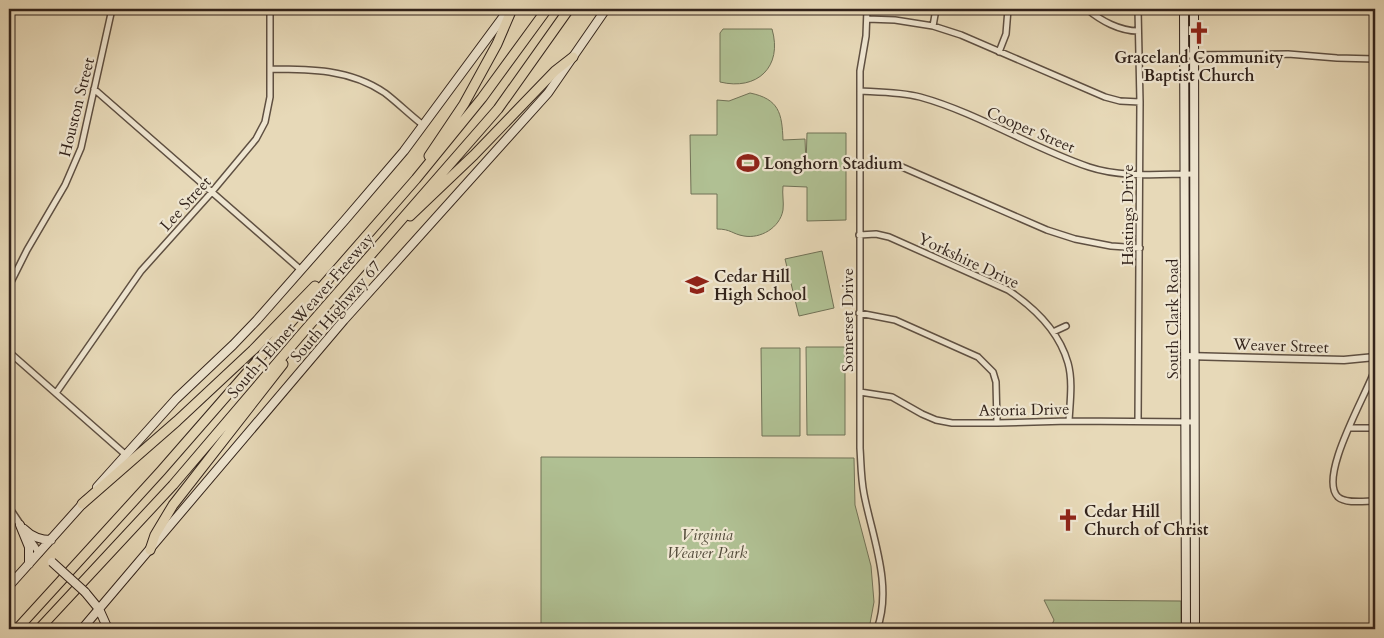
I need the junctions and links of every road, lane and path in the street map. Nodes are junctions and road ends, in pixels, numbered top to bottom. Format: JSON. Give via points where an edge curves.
{"nodes":[{"id":1,"x":112,"y":9,"type":"edge"},
{"id":2,"x":270,"y":9,"type":"edge"},
{"id":3,"x":511,"y":9,"type":"edge"},
{"id":4,"x":547,"y":9,"type":"edge"},
{"id":5,"x":569,"y":9,"type":"edge"},
{"id":6,"x":606,"y":9,"type":"edge"},
{"id":7,"x":867,"y":9,"type":"edge"},
{"id":8,"x":936,"y":9,"type":"edge"},
{"id":9,"x":1008,"y":9,"type":"edge"},
{"id":10,"x":1088,"y":9,"type":"edge"},
{"id":11,"x":1138,"y":9,"type":"edge"},
{"id":12,"x":1184,"y":9,"type":"edge"},
{"id":13,"x":1194,"y":9,"type":"edge"},
{"id":14,"x":867,"y":19,"type":"junction"},
{"id":15,"x":933,"y":26,"type":"junction"},
{"id":16,"x":1138,"y":31,"type":"junction"},
{"id":17,"x":999,"y":52,"type":"junction"},
{"id":18,"x":1184,"y":56,"type":"junction"},
{"id":19,"x":1194,"y":56,"type":"junction"},
{"id":20,"x":573,"y":57,"type":"junction"},
{"id":21,"x":1375,"y":59,"type":"edge"},
{"id":22,"x":270,"y":69,"type":"junction"},
{"id":23,"x":94,"y":89,"type":"junction"},
{"id":24,"x":860,"y":92,"type":"junction"},
{"id":25,"x":1140,"y":102,"type":"junction"},
{"id":26,"x":423,"y":125,"type":"junction"},
{"id":27,"x":860,"y":165,"type":"junction"},
{"id":28,"x":1139,"y":174,"type":"junction"},
{"id":29,"x":1185,"y":174,"type":"junction"},
{"id":30,"x":1194,"y":174,"type":"junction"},
{"id":31,"x":416,"y":179,"type":"junction"},
{"id":32,"x":211,"y":193,"type":"junction"},
{"id":33,"x":397,"y":225,"type":"junction"},
{"id":34,"x":859,"y":235,"type":"junction"},
{"id":35,"x":1140,"y":248,"type":"junction"},
{"id":36,"x":301,"y":270,"type":"junction"},
{"id":37,"x":334,"y":272,"type":"junction"},
{"id":38,"x":9,"y":286,"type":"edge"},
{"id":39,"x":859,"y":313,"type":"junction"},
{"id":40,"x":1066,"y":326,"type":"dead end"},
{"id":41,"x":1053,"y":332,"type":"junction"},
{"id":42,"x":300,"y":336,"type":"junction"},
{"id":43,"x":9,"y":352,"type":"edge"},
{"id":44,"x":1186,"y":356,"type":"junction"},
{"id":45,"x":1194,"y":356,"type":"junction"},
{"id":46,"x":1375,"y":357,"type":"edge"},
{"id":47,"x":1375,"y":368,"type":"edge"},
{"id":48,"x":860,"y":392,"type":"junction"},
{"id":49,"x":56,"y":394,"type":"junction"},
{"id":50,"x":1069,"y":421,"type":"junction"},
{"id":51,"x":1138,"y":421,"type":"junction"},
{"id":52,"x":1185,"y":422,"type":"junction"},
{"id":53,"x":1194,"y":422,"type":"junction"},
{"id":54,"x":997,"y":423,"type":"junction"},
{"id":55,"x":1349,"y":428,"type":"junction"},
{"id":56,"x":1375,"y":428,"type":"edge"},
{"id":57,"x":126,"y":455,"type":"junction"},
{"id":58,"x":1185,"y":479,"type":"junction"},
{"id":59,"x":1195,"y":479,"type":"junction"},
{"id":60,"x":1375,"y":501,"type":"edge"},
{"id":61,"x":82,"y":504,"type":"junction"},
{"id":62,"x":9,"y":508,"type":"edge"},
{"id":63,"x":20,"y":525,"type":"junction"},
{"id":64,"x":51,"y":540,"type":"junction"},
{"id":65,"x":1195,"y":548,"type":"junction"},
{"id":66,"x":1185,"y":549,"type":"junction"},
{"id":67,"x":150,"y":550,"type":"junction"},
{"id":68,"x":39,"y":553,"type":"junction"},
{"id":69,"x":29,"y":564,"type":"junction"},
{"id":70,"x":9,"y":586,"type":"edge"},
{"id":71,"x":100,"y":609,"type":"junction"},
{"id":72,"x":17,"y":629,"type":"edge"},
{"id":73,"x":39,"y":629,"type":"edge"},
{"id":74,"x":82,"y":629,"type":"edge"},
{"id":75,"x":108,"y":629,"type":"edge"},
{"id":76,"x":877,"y":629,"type":"edge"},
{"id":77,"x":1186,"y":629,"type":"edge"},
{"id":78,"x":1195,"y":629,"type":"edge"}],
"edges":[{"from":1,"to":23,"type":"street","name":"Houston Street"},
{"from":2,"to":22,"type":"street","name":"Lee Street"},
{"from":3,"to":26,"type":"main road"},
{"from":3,"to":31,"type":"highway","via":[[497,44],[464,104]]},
{"from":4,"to":31,"type":"highway","name":"South J Elmer Weaver Freeway","via":[[482,98]]},
{"from":5,"to":33,"type":"highway","name":"South J Elmer Weaver Freeway","via":[[498,109]]},
{"from":6,"to":20,"type":"main road","name":"South Highway 67"},
{"from":7,"to":14,"type":"street","name":"Somerset Drive"},
{"from":8,"to":15,"type":"street"},
{"from":9,"to":17,"type":"street","via":[[1006,34]]},
{"from":10,"to":16,"type":"street","via":[[1119,29]]},
{"from":11,"to":16,"type":"street","name":"Hastings Drive"},
{"from":12,"to":18,"type":"main road","name":"South Clark Road"},
{"from":13,"to":19,"type":"main road","name":"South Clark Road"},
{"from":14,"to":15,"type":"street"},
{"from":14,"to":24,"type":"street","name":"Somerset Drive"},
{"from":15,"to":17,"type":"street"},
{"from":16,"to":25,"type":"street","name":"Hastings Drive"},
{"from":17,"to":25,"type":"street","via":[[1105,97]]},
{"from":18,"to":19,"type":"street"},
{"from":18,"to":29,"type":"main road","name":"South Clark Road"},
{"from":19,"to":21,"type":"street","via":[[1288,54]]},
{"from":19,"to":30,"type":"main road","name":"South Clark Road"},
{"from":20,"to":33,"type":"highway","via":[[416,213]]},
{"from":20,"to":67,"type":"main road","name":"South Highway 67","via":[[548,93],[344,320]]},
{"from":22,"to":26,"type":"street","via":[[318,70],[352,77],[385,94]]},
{"from":22,"to":32,"type":"street","name":"Lee Street","via":[[270,97],[265,122],[256,139]]},
{"from":23,"to":32,"type":"street"},
{"from":23,"to":38,"type":"street","name":"Houston Street","via":[[74,166]]},
{"from":24,"to":27,"type":"street","name":"Somerset Drive"},
{"from":24,"to":28,"type":"street","name":"Cooper Street","via":[[919,97],[946,105],[1090,168]]},
{"from":25,"to":28,"type":"street","name":"Hastings Drive"},
{"from":26,"to":36,"type":"main road","via":[[384,176]]},
{"from":27,"to":34,"type":"street","name":"Somerset Drive"},
{"from":27,"to":35,"type":"street","via":[[902,167],[1075,240]]},
{"from":28,"to":29,"type":"street","name":"Cooper Street"},
{"from":28,"to":35,"type":"street","name":"Hastings Drive"},
{"from":29,"to":30,"type":"street","name":"Cooper Street"},
{"from":29,"to":44,"type":"main road","name":"South Clark Road"},
{"from":30,"to":45,"type":"main road","name":"South Clark Road"},
{"from":31,"to":37,"type":"highway","name":"South J Elmer Weaver Freeway"},
{"from":32,"to":36,"type":"street"},
{"from":32,"to":49,"type":"street","name":"Lee Street","via":[[140,271]]},
{"from":33,"to":42,"type":"highway","name":"South J Elmer Weaver Freeway"},
{"from":34,"to":39,"type":"street","name":"Somerset Drive"},
{"from":34,"to":41,"type":"street","name":"Yorkshire Drive","via":[[889,237],[1008,290],[1027,302]]},
{"from":35,"to":51,"type":"street","name":"Hastings Drive"},
{"from":36,"to":57,"type":"main road"},
{"from":37,"to":61,"type":"highway","via":[[314,286],[177,422]]},
{"from":37,"to":72,"type":"highway","name":"South J Elmer Weaver Freeway","via":[[161,472]]},
{"from":39,"to":48,"type":"street","name":"Somerset Drive"},
{"from":39,"to":54,"type":"street","via":[[895,320],[978,357],[993,372],[996,382]]},
{"from":40,"to":41,"type":"street"},
{"from":41,"to":50,"type":"street","name":"Yorkshire Drive","via":[[1068,363]]},
{"from":42,"to":67,"type":"highway","via":[[254,404],[173,505],[155,534]]},
{"from":42,"to":73,"type":"highway","name":"South J Elmer Weaver Freeway","via":[[173,485]]},
{"from":43,"to":49,"type":"street"},
{"from":44,"to":45,"type":"street","name":"Weaver Street"},
{"from":44,"to":52,"type":"main road","name":"South Clark Road"},
{"from":45,"to":46,"type":"street","name":"Weaver Street","via":[[1344,360]]},
{"from":45,"to":53,"type":"main road","name":"South Clark Road"},
{"from":47,"to":55,"type":"street"},
{"from":48,"to":54,"type":"street","name":"Astoria Drive","via":[[892,397],[936,420]]},
{"from":48,"to":76,"type":"street","name":"Somerset Drive","via":[[863,490],[883,593]]},
{"from":49,"to":57,"type":"street"},
{"from":50,"to":51,"type":"street","name":"Astoria Drive"},
{"from":50,"to":54,"type":"street","name":"Astoria Drive"},
{"from":51,"to":52,"type":"street","name":"Astoria Drive"},
{"from":52,"to":53,"type":"street","name":"Astoria Drive"},
{"from":52,"to":58,"type":"main road","name":"South Clark Road"},
{"from":53,"to":59,"type":"main road","name":"South Clark Road"},
{"from":55,"to":56,"type":"street"},
{"from":55,"to":60,"type":"street","via":[[1342,440],[1333,488],[1336,496],[1349,501]]},
{"from":57,"to":61,"type":"main road"},
{"from":58,"to":59,"type":"main road"},
{"from":58,"to":66,"type":"main road","name":"South Clark Road"},
{"from":59,"to":65,"type":"main road","name":"South Clark Road"},
{"from":61,"to":64,"type":"main road"},
{"from":62,"to":63,"type":"street"},
{"from":63,"to":64,"type":"main road","via":[[32,536]]},
{"from":63,"to":68,"type":"street"},
{"from":63,"to":69,"type":"main road","via":[[29,547]]},
{"from":64,"to":68,"type":"main road"},
{"from":65,"to":66,"type":"main road"},
{"from":65,"to":78,"type":"main road","name":"South Clark Road"},
{"from":66,"to":77,"type":"main road","name":"South Clark Road"},
{"from":67,"to":71,"type":"main road","name":"South Highway 67"},
{"from":68,"to":69,"type":"main road"},
{"from":68,"to":71,"type":"main road","bridge":true},
{"from":69,"to":70,"type":"main road"},
{"from":71,"to":74,"type":"main road","name":"South Highway 67"},
{"from":71,"to":75,"type":"main road"}]}
